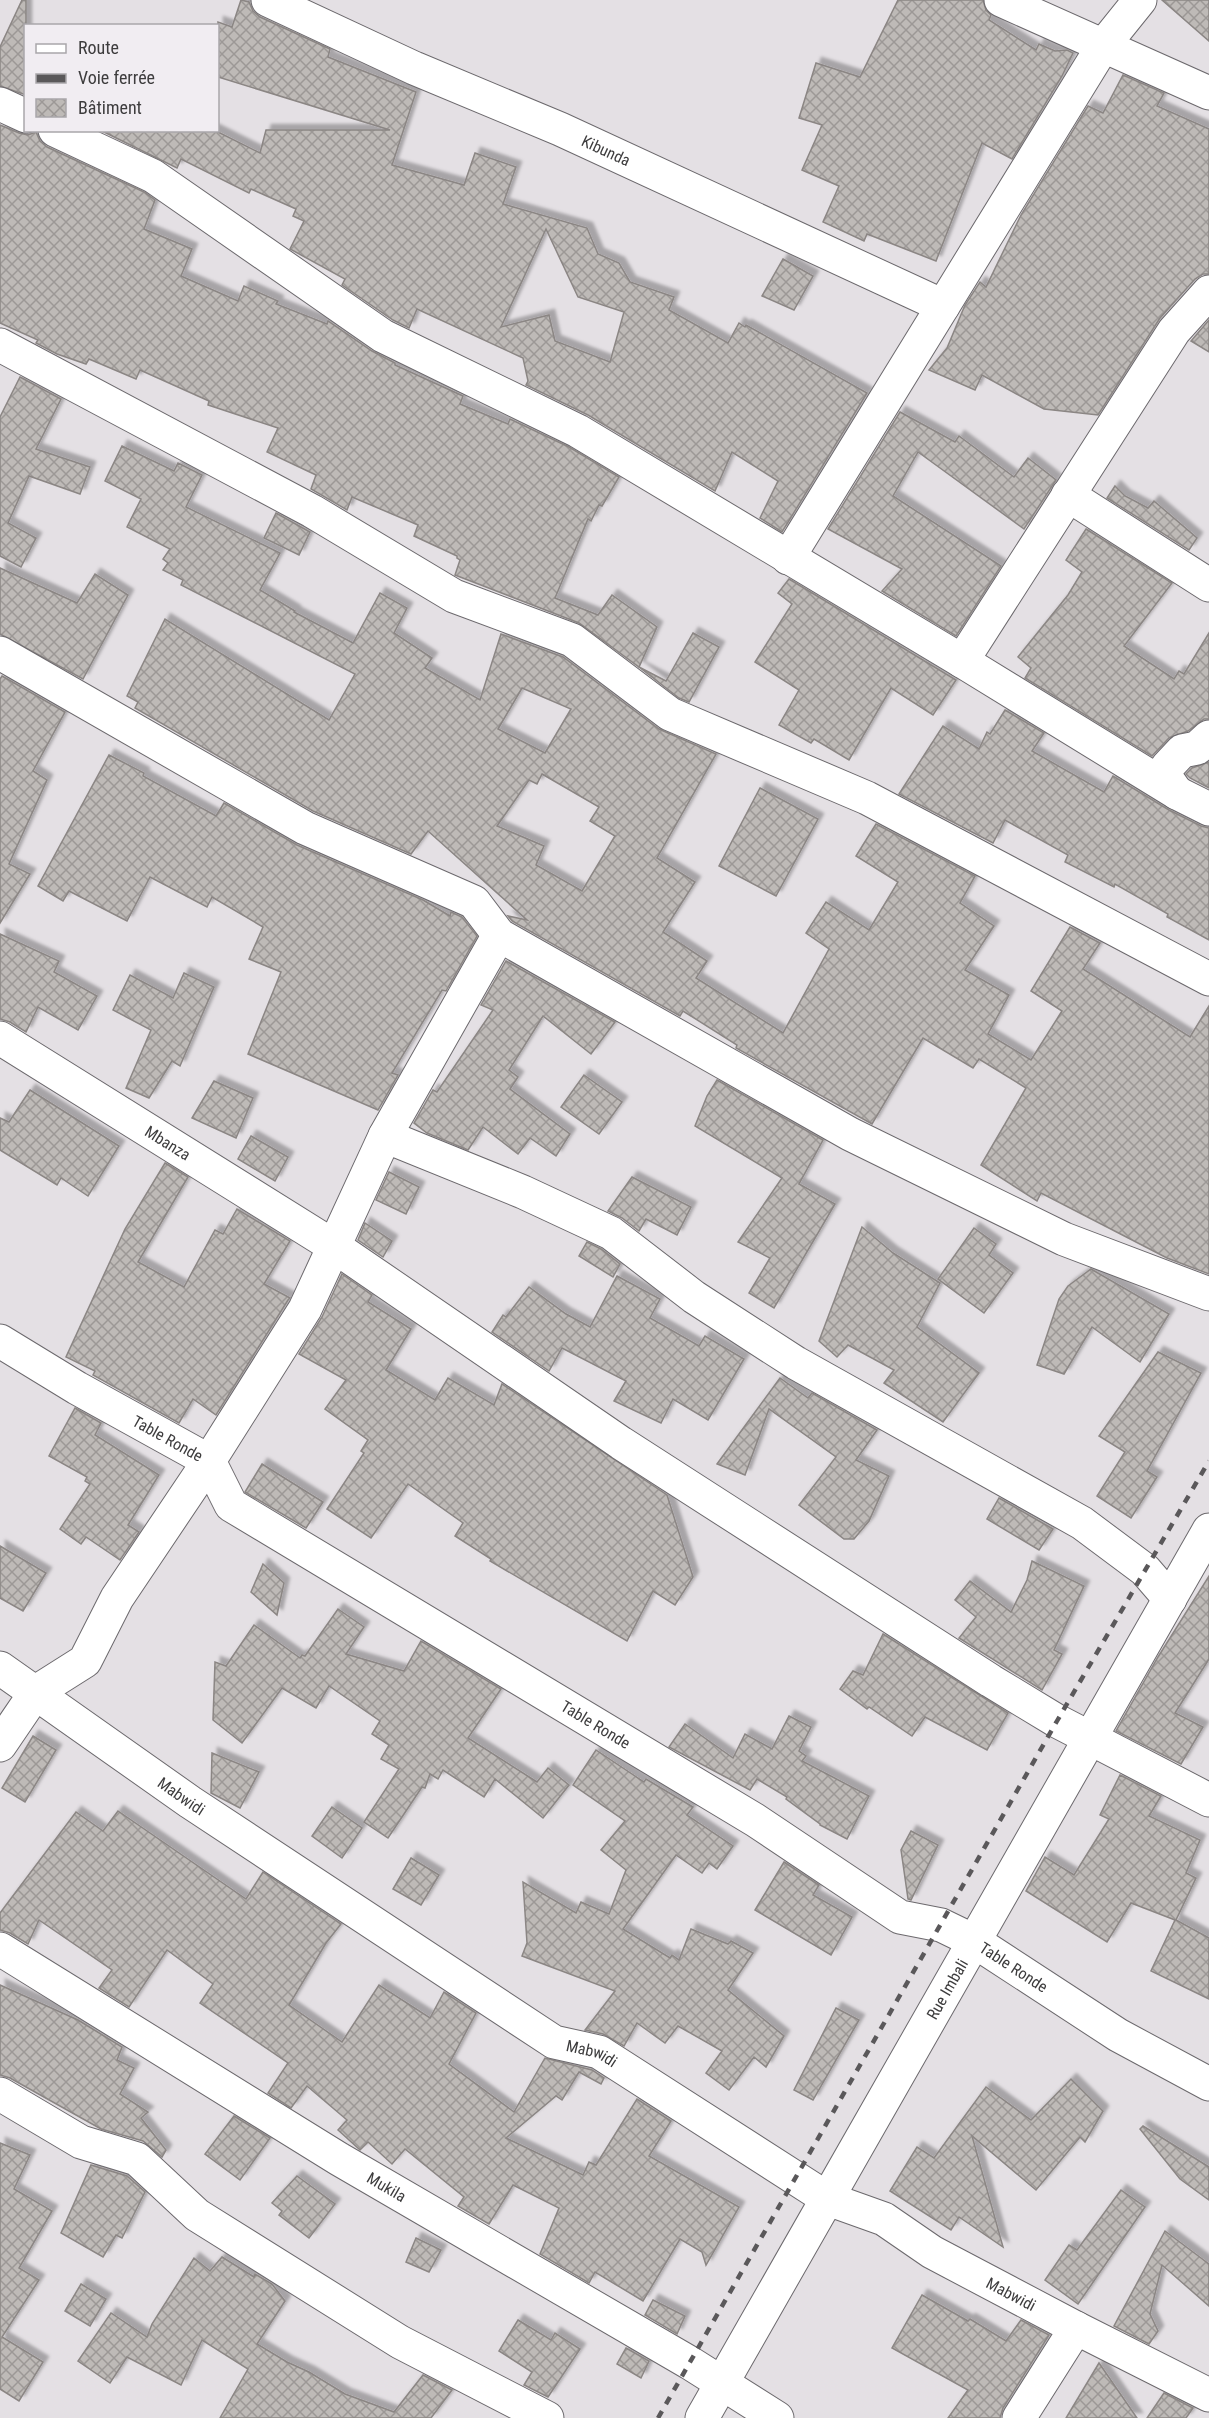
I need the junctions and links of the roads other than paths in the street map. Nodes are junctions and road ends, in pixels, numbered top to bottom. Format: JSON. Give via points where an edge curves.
{"nodes":[{"id":1,"x":268,"y":0,"type":"edge"},
{"id":2,"x":1002,"y":0,"type":"edge"},
{"id":3,"x":1140,"y":0,"type":"edge"},
{"id":4,"x":1103,"y":46,"type":"junction"},
{"id":5,"x":1209,"y":93,"type":"edge"},
{"id":6,"x":0,"y":104,"type":"edge"},
{"id":7,"x":24,"y":115,"type":"edge"},
{"id":8,"x":59,"y":132,"type":"edge"},
{"id":9,"x":1209,"y":292,"type":"edge"},
{"id":10,"x":942,"y":306,"type":"junction"},
{"id":11,"x":0,"y":345,"type":"edge"},
{"id":12,"x":1068,"y":495,"type":"junction"},
{"id":13,"x":788,"y":558,"type":"junction"},
{"id":14,"x":1209,"y":585,"type":"edge"},
{"id":15,"x":0,"y":653,"type":"edge"},
{"id":16,"x":962,"y":661,"type":"junction"},
{"id":17,"x":1209,"y":737,"type":"edge"},
{"id":18,"x":1178,"y":793,"type":"junction"},
{"id":19,"x":1209,"y":809,"type":"edge"},
{"id":20,"x":499,"y":935,"type":"junction"},
{"id":21,"x":1209,"y":979,"type":"edge"},
{"id":22,"x":0,"y":1038,"type":"edge"},
{"id":23,"x":385,"y":1136,"type":"junction"},
{"id":24,"x":335,"y":1247,"type":"junction"},
{"id":25,"x":1209,"y":1294,"type":"edge"},
{"id":26,"x":0,"y":1341,"type":"edge"},
{"id":27,"x":209,"y":1461,"type":"junction"},
{"id":28,"x":1207,"y":1538,"type":"edge"},
{"id":29,"x":1170,"y":1599,"type":"junction"},
{"id":30,"x":0,"y":1668,"type":"edge"},
{"id":31,"x":36,"y":1692,"type":"junction"},
{"id":32,"x":1091,"y":1739,"type":"junction"},
{"id":33,"x":0,"y":1745,"type":"edge"},
{"id":34,"x":1209,"y":1800,"type":"edge"},
{"id":35,"x":974,"y":1941,"type":"junction"},
{"id":36,"x":0,"y":1949,"type":"edge"},
{"id":37,"x":1209,"y":2084,"type":"edge"},
{"id":38,"x":0,"y":2094,"type":"edge"},
{"id":39,"x":828,"y":2199,"type":"junction"},
{"id":40,"x":1076,"y":2328,"type":"junction"},
{"id":41,"x":722,"y":2383,"type":"junction"},
{"id":42,"x":1209,"y":2395,"type":"edge"},
{"id":43,"x":547,"y":2418,"type":"edge"},
{"id":44,"x":702,"y":2418,"type":"edge"},
{"id":45,"x":777,"y":2418,"type":"edge"},
{"id":46,"x":1019,"y":2418,"type":"edge"}],
"edges":[{"from":1,"to":10,"type":"street","name":"Kibunda","via":[[414,68],[560,129]]},
{"from":2,"to":4,"type":"street"},
{"from":3,"to":4,"type":"street"},
{"from":4,"to":5,"type":"street"},
{"from":4,"to":10,"type":"street"},
{"from":6,"to":7,"type":"street"},
{"from":8,"to":13,"type":"street","via":[[153,176],[383,336],[578,431]]},
{"from":9,"to":12,"type":"street","via":[[1174,331]]},
{"from":10,"to":13,"type":"street"},
{"from":11,"to":21,"type":"street","via":[[312,511],[454,596],[572,640],[670,714],[867,798]]},
{"from":12,"to":14,"type":"street"},
{"from":12,"to":16,"type":"street"},
{"from":13,"to":16,"type":"street"},
{"from":15,"to":20,"type":"street","via":[[305,828],[474,902]]},
{"from":16,"to":18,"type":"street"},
{"from":17,"to":18,"type":"street","via":[[1197,748],[1182,751],[1167,767],[1167,779]]},
{"from":18,"to":19,"type":"street"},
{"from":20,"to":23,"type":"street"},
{"from":20,"to":25,"type":"street","via":[[850,1134],[1064,1239]]},
{"from":22,"to":24,"type":"street","name":"Mbanza"},
{"from":23,"to":24,"type":"street"},
{"from":23,"to":29,"type":"street","via":[[611,1233],[694,1297],[796,1363],[1082,1523],[1145,1570]]},
{"from":24,"to":27,"type":"street","via":[[305,1309]]},
{"from":24,"to":32,"type":"street","name":"Mbanza","via":[[621,1443],[991,1681]]},
{"from":26,"to":27,"type":"street","name":"Table Ronde"},
{"from":27,"to":31,"type":"street","via":[[117,1598],[85,1661]]},
{"from":27,"to":35,"type":"street","name":"Table Ronde","via":[[231,1505],[755,1820],[900,1917],[941,1925]]},
{"from":28,"to":29,"type":"street","name":"Rue Imbali"},
{"from":29,"to":32,"type":"street","name":"Rue Imbali"},
{"from":30,"to":31,"type":"street","name":"Mabwidi"},
{"from":31,"to":33,"type":"street"},
{"from":31,"to":39,"type":"street","name":"Mabwidi","via":[[199,1808],[555,2042],[599,2052]]},
{"from":32,"to":34,"type":"street","name":"Mbanza"},
{"from":32,"to":35,"type":"street","name":"Rue Imbali"},
{"from":35,"to":37,"type":"street","name":"Table Ronde","via":[[1118,2035]]},
{"from":35,"to":39,"type":"street","name":"Rue Imbali"},
{"from":36,"to":41,"type":"street","name":"Mukila","via":[[339,2159]]},
{"from":38,"to":43,"type":"street","via":[[81,2142],[138,2159],[197,2215],[400,2342]]},
{"from":39,"to":40,"type":"street","name":"Mabwidi","via":[[884,2219],[932,2252]]},
{"from":39,"to":41,"type":"street","name":"Rue Imbali"},
{"from":40,"to":42,"type":"street","name":"Mabwidi"},
{"from":40,"to":46,"type":"street"},
{"from":41,"to":44,"type":"street","name":"Rue Imbali"},
{"from":41,"to":45,"type":"street","name":"Mukila"}]}
